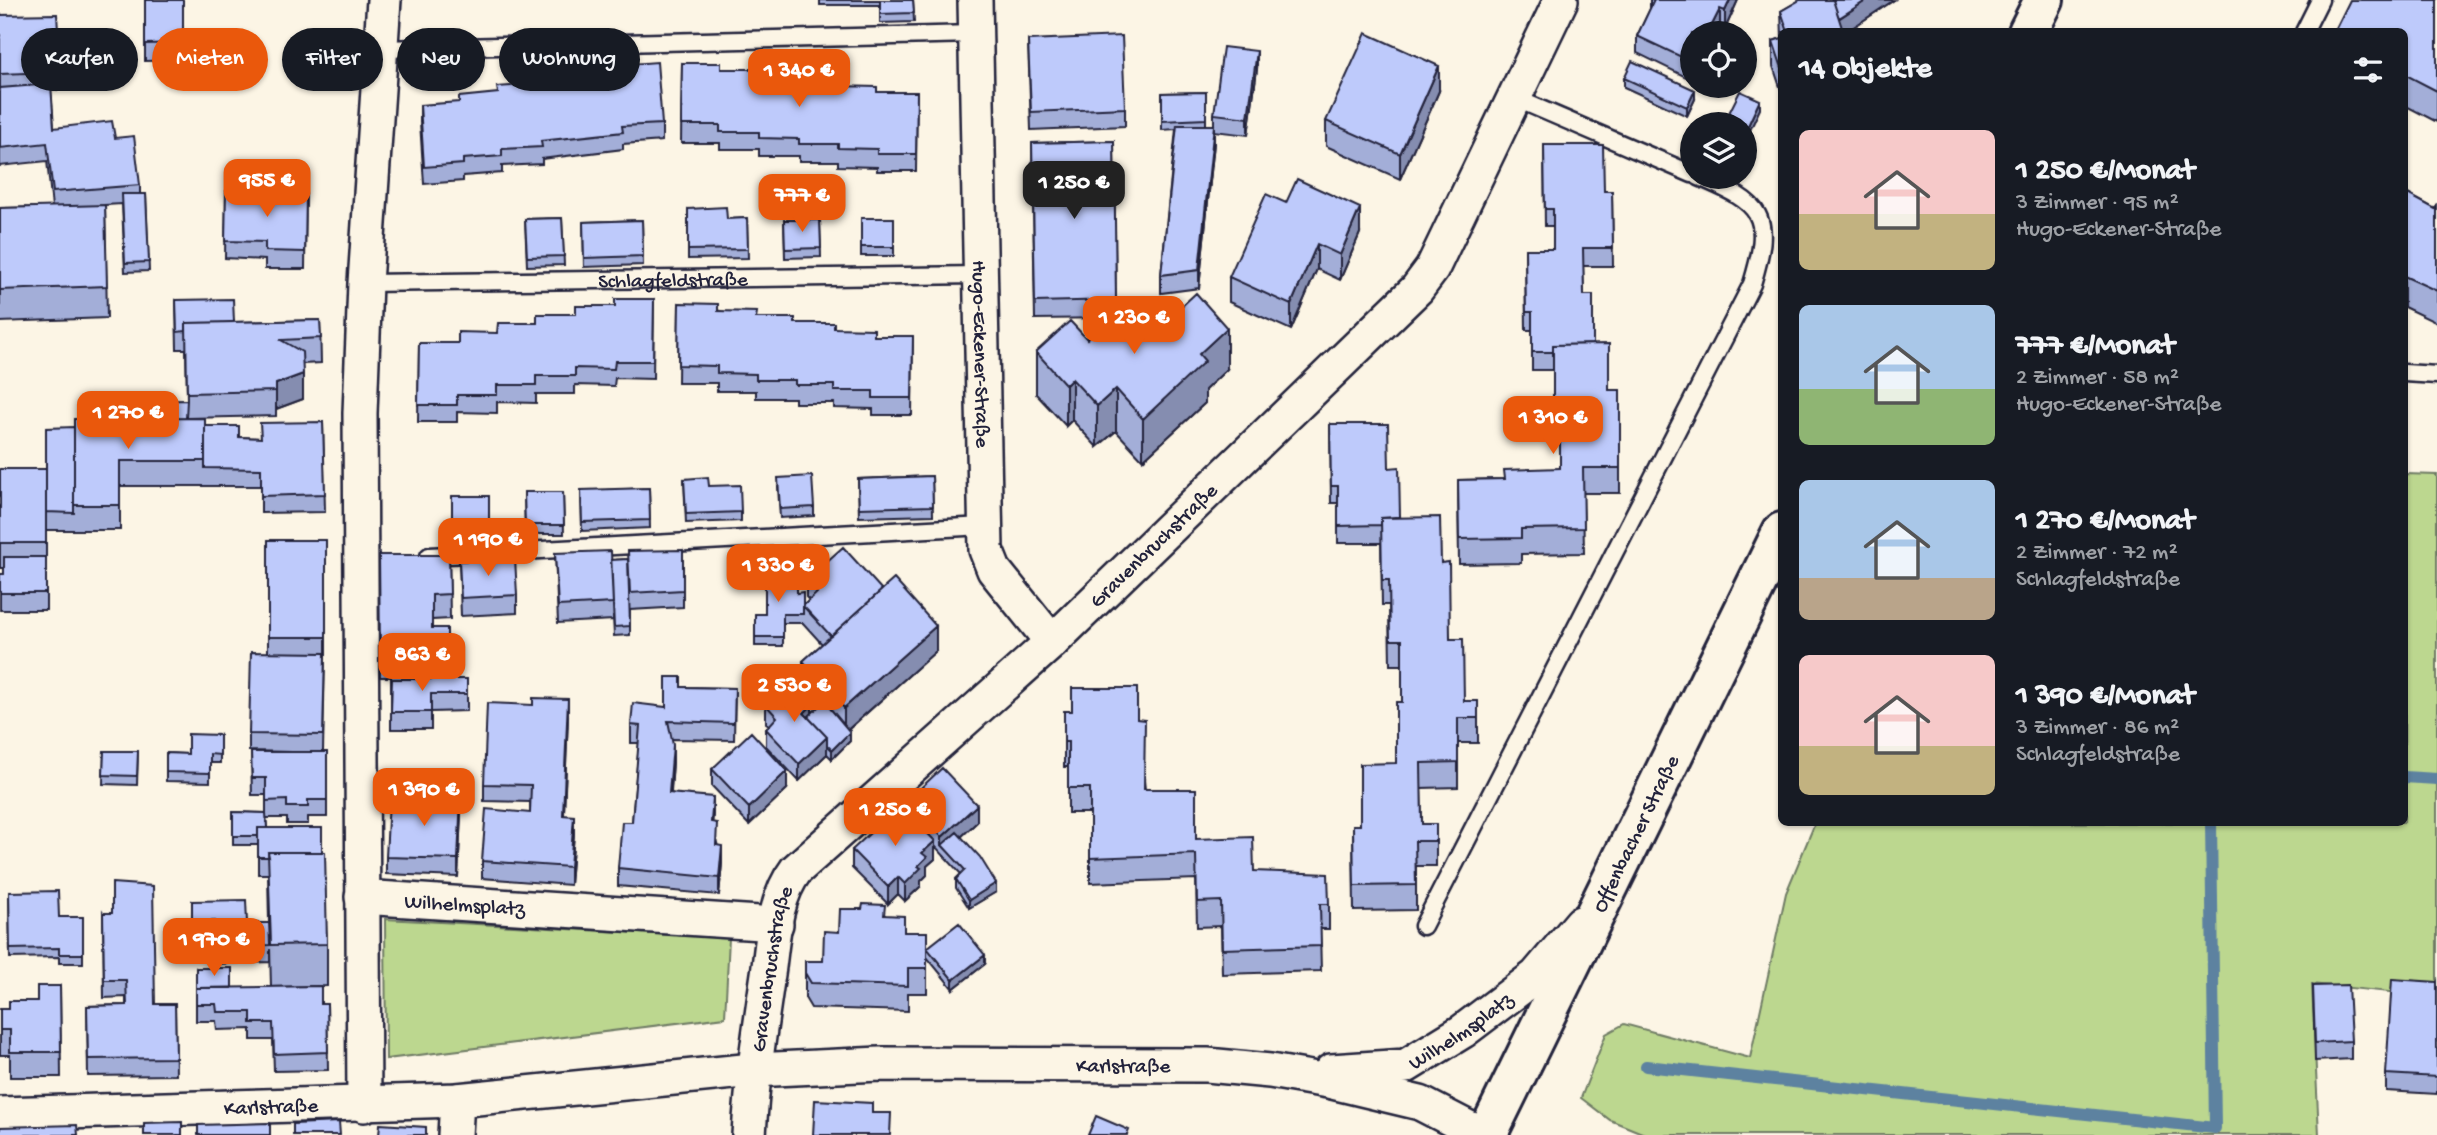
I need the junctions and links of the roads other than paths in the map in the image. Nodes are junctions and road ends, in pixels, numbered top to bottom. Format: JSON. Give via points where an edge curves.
{"nodes":[{"id":1,"x":384,"y":0,"type":"edge"},
{"id":2,"x":975,"y":0,"type":"edge"},
{"id":3,"x":1560,"y":0,"type":"edge"},
{"id":4,"x":2044,"y":0,"type":"edge"},
{"id":5,"x":2320,"y":0,"type":"edge"},
{"id":6,"x":383,"y":28,"type":"edge"},
{"id":7,"x":2030,"y":28,"type":"edge"},
{"id":8,"x":2306,"y":28,"type":"edge"},
{"id":9,"x":975,"y":34,"type":"junction"},
{"id":10,"x":383,"y":49,"type":"edge"},
{"id":11,"x":379,"y":91,"type":"edge"},
{"id":12,"x":1515,"y":98,"type":"junction"},
{"id":13,"x":1680,"y":169,"type":"edge"},
{"id":14,"x":1728,"y":189,"type":"edge"},
{"id":15,"x":980,"y":275,"type":"junction"},
{"id":16,"x":365,"y":283,"type":"junction"},
{"id":17,"x":2408,"y":373,"type":"edge"},
{"id":18,"x":2437,"y":375,"type":"edge"},
{"id":19,"x":984,"y":526,"type":"junction"},
{"id":20,"x":1778,"y":540,"type":"edge"},
{"id":21,"x":416,"y":556,"type":"edge"},
{"id":22,"x":1052,"y":642,"type":"junction"},
{"id":23,"x":1606,"y":894,"type":"junction"},
{"id":24,"x":362,"y":897,"type":"junction"},
{"id":25,"x":776,"y":924,"type":"junction"},
{"id":26,"x":1423,"y":926,"type":"dead end"},
{"id":27,"x":753,"y":1070,"type":"junction"},
{"id":28,"x":1270,"y":1071,"type":"junction"},
{"id":29,"x":457,"y":1100,"type":"junction"},
{"id":30,"x":363,"y":1105,"type":"junction"},
{"id":31,"x":0,"y":1114,"type":"edge"},
{"id":32,"x":455,"y":1135,"type":"edge"},
{"id":33,"x":749,"y":1135,"type":"edge"},
{"id":34,"x":1485,"y":1135,"type":"edge"}],
"edges":[{"from":1,"to":6,"type":"street"},
{"from":2,"to":9,"type":"street","name":"Hugo-Eckener-Straße"},
{"from":3,"to":12,"type":"street","name":"Gravenbruchstraße"},
{"from":4,"to":7,"type":"street"},
{"from":5,"to":8,"type":"lane"},
{"from":9,"to":10,"type":"lane"},
{"from":9,"to":15,"type":"street","name":"Hugo-Eckener-Straße"},
{"from":11,"to":16,"type":"street"},
{"from":12,"to":13,"type":"lane"},
{"from":12,"to":22,"type":"street","name":"Gravenbruchstraße","via":[[1432,269],[1417,289]]},
{"from":14,"to":26,"type":"lane","via":[[1750,203],[1763,225],[1762,251],[1752,284]]},
{"from":15,"to":16,"type":"lane","name":"Schlagfeldstraße"},
{"from":15,"to":19,"type":"street","name":"Hugo-Eckener-Straße"},
{"from":16,"to":24,"type":"street","via":[[360,412],[367,559]]},
{"from":17,"to":18,"type":"lane"},
{"from":19,"to":21,"type":"lane"},
{"from":19,"to":22,"type":"street","name":"Hugo-Eckener-Straße","via":[[994,570]]},
{"from":20,"to":23,"type":"street","name":"Offenbacher Straße"},
{"from":22,"to":25,"type":"street","name":"Gravenbruchstraße","via":[[796,870],[786,883]]},
{"from":23,"to":28,"type":"street","name":"Wilhelmsplatz","via":[[1536,976],[1463,1031],[1406,1066]]},
{"from":23,"to":34,"type":"street","name":"Offenbacher Straße"},
{"from":24,"to":25,"type":"street","name":"Wilhelmsplatz"},
{"from":24,"to":30,"type":"street"},
{"from":25,"to":27,"type":"street","name":"Gravenbruchstraße"},
{"from":27,"to":28,"type":"street","name":"Karlstraße","via":[[1038,1064],[1207,1065]]},
{"from":27,"to":29,"type":"street"},
{"from":27,"to":33,"type":"street","name":"Gravenbruchstraße"},
{"from":28,"to":34,"type":"street","name":"Karlstraße","via":[[1420,1103]]},
{"from":29,"to":30,"type":"street","name":"Karlstraße"},
{"from":29,"to":32,"type":"street"},
{"from":30,"to":31,"type":"street","name":"Karlstraße"}]}
